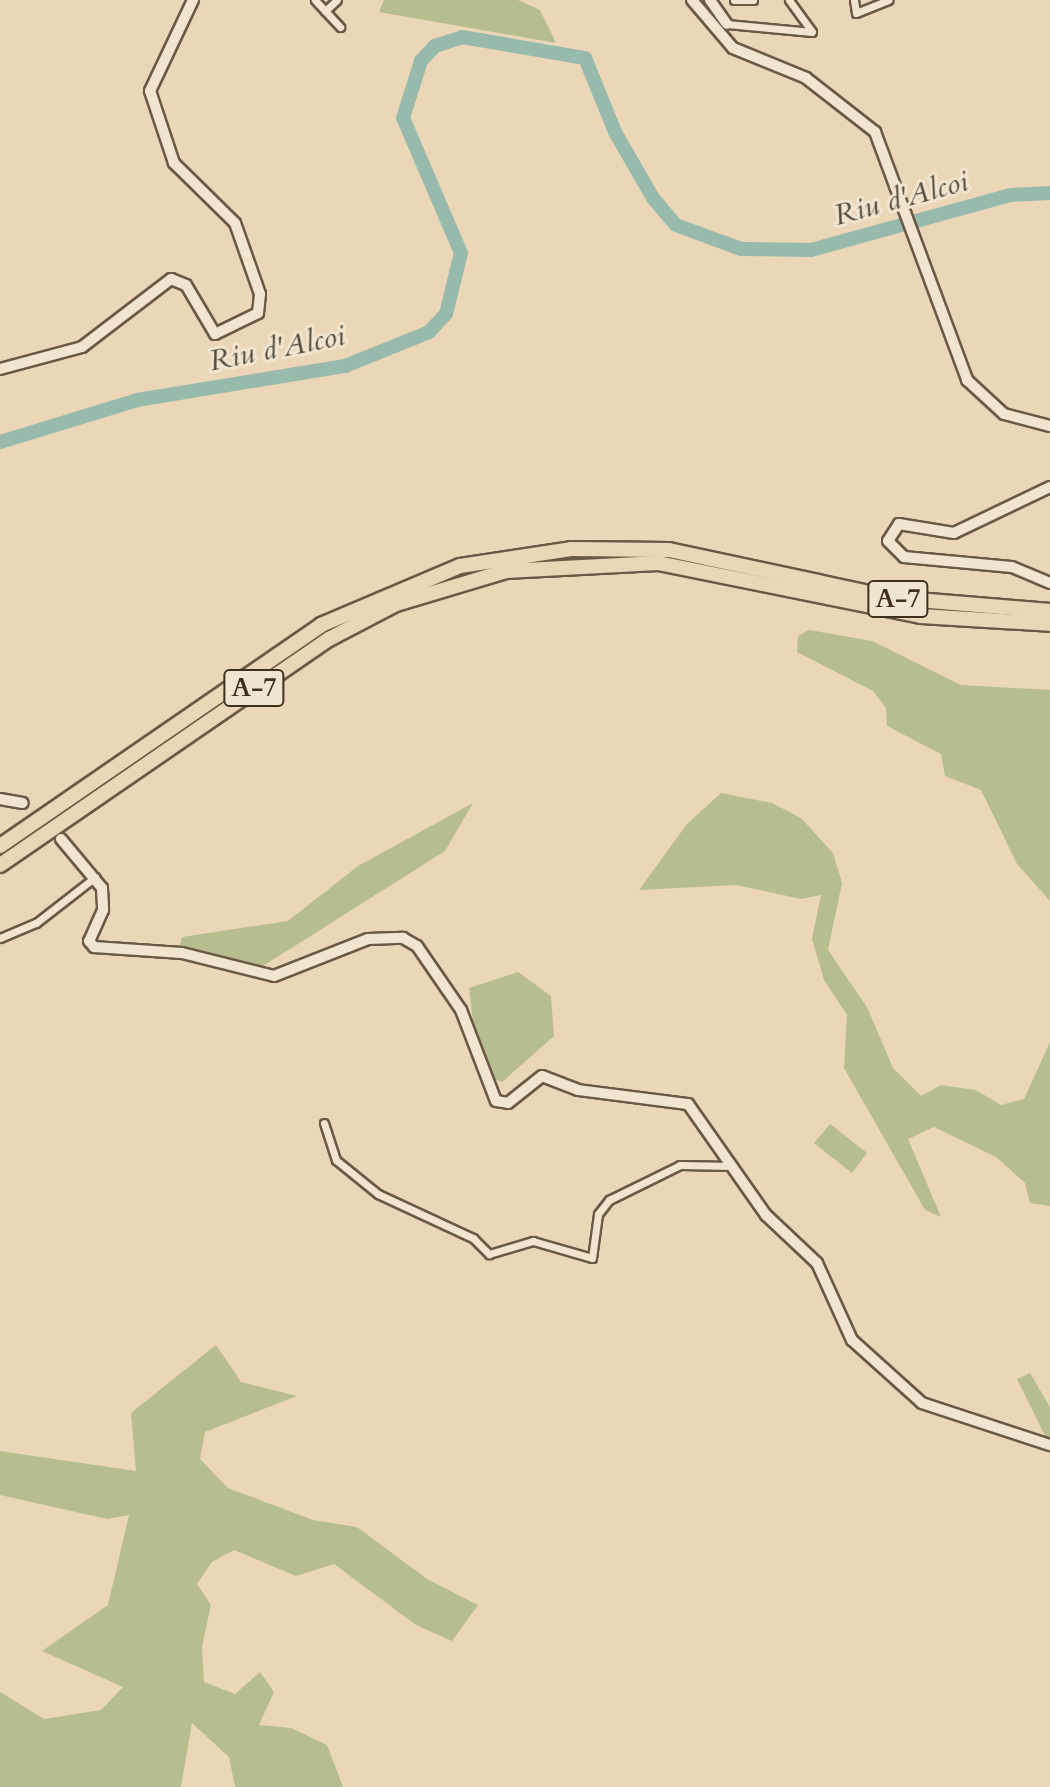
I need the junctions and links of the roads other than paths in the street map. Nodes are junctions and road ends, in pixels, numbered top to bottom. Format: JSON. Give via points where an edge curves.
{"nodes":[{"id":1,"x":193,"y":0,"type":"edge"},
{"id":2,"x":315,"y":0,"type":"edge"},
{"id":3,"x":337,"y":0,"type":"edge"},
{"id":4,"x":692,"y":0,"type":"edge"},
{"id":5,"x":710,"y":0,"type":"edge"},
{"id":6,"x":734,"y":0,"type":"edge"},
{"id":7,"x":753,"y":0,"type":"edge"},
{"id":8,"x":789,"y":0,"type":"edge"},
{"id":9,"x":854,"y":0,"type":"edge"},
{"id":10,"x":889,"y":0,"type":"edge"},
{"id":11,"x":325,"y":11,"type":"junction"},
{"id":12,"x":727,"y":24,"type":"joint"},
{"id":13,"x":340,"y":27,"type":"dead end"},
{"id":14,"x":0,"y":369,"type":"edge"},
{"id":15,"x":1050,"y":426,"type":"edge"},
{"id":16,"x":1050,"y":487,"type":"edge"},
{"id":17,"x":535,"y":560,"type":"junction"},
{"id":18,"x":1050,"y":583,"type":"edge"},
{"id":19,"x":1050,"y":611,"type":"edge"},
{"id":20,"x":1050,"y":624,"type":"edge"},
{"id":21,"x":0,"y":799,"type":"edge"},
{"id":22,"x":23,"y":803,"type":"dead end"},
{"id":23,"x":61,"y":839,"type":"dead end"},
{"id":24,"x":0,"y":846,"type":"edge"},
{"id":25,"x":0,"y":865,"type":"edge"},
{"id":26,"x":96,"y":875,"type":"junction"},
{"id":27,"x":0,"y":938,"type":"edge"},
{"id":28,"x":324,"y":1123,"type":"dead end"},
{"id":29,"x":735,"y":1166,"type":"junction"},
{"id":30,"x":1050,"y":1445,"type":"edge"}],
"edges":[{"from":1,"to":14,"type":"street","via":[[150,91],[174,163],[235,223],[260,309],[249,323],[215,334],[186,285],[171,279],[82,347]]},
{"from":2,"to":11,"type":"street"},
{"from":3,"to":11,"type":"street"},
{"from":4,"to":15,"type":"street","via":[[733,48],[806,78],[875,132],[972,387],[1004,414]]},
{"from":5,"to":12,"type":"street"},
{"from":6,"to":7,"type":"street"},
{"from":8,"to":12,"type":"street","via":[[812,32]]},
{"from":9,"to":10,"type":"street","via":[[856,13]]},
{"from":11,"to":13,"type":"street"},
{"from":16,"to":18,"type":"street","via":[[954,533],[899,524],[888,541],[904,557],[1012,567]]},
{"from":17,"to":19,"type":"highway","number":"A-7","via":[[650,549],[750,564],[893,598]]},
{"from":17,"to":20,"type":"highway","number":"A-7","via":[[628,561],[754,579],[921,616]]},
{"from":17,"to":24,"type":"highway","number":"A-7","via":[[429,575],[338,615]]},
{"from":17,"to":25,"type":"highway","number":"A-7","via":[[452,585],[346,629]]},
{"from":21,"to":22,"type":"street"},
{"from":23,"to":26,"type":"street"},
{"from":26,"to":27,"type":"street","via":[[44,917]]},
{"from":26,"to":29,"type":"street","via":[[104,898],[89,941],[94,947],[182,953],[274,976],[368,939],[407,940],[461,1010],[496,1101],[508,1103],[542,1076],[578,1090],[683,1103]]},
{"from":28,"to":29,"type":"street","via":[[336,1160],[378,1194],[473,1238],[489,1254],[533,1241],[581,1261],[592,1258],[598,1214],[609,1200],[680,1165]]},
{"from":29,"to":30,"type":"street","via":[[769,1218],[817,1263],[849,1336],[917,1400]]}]}
